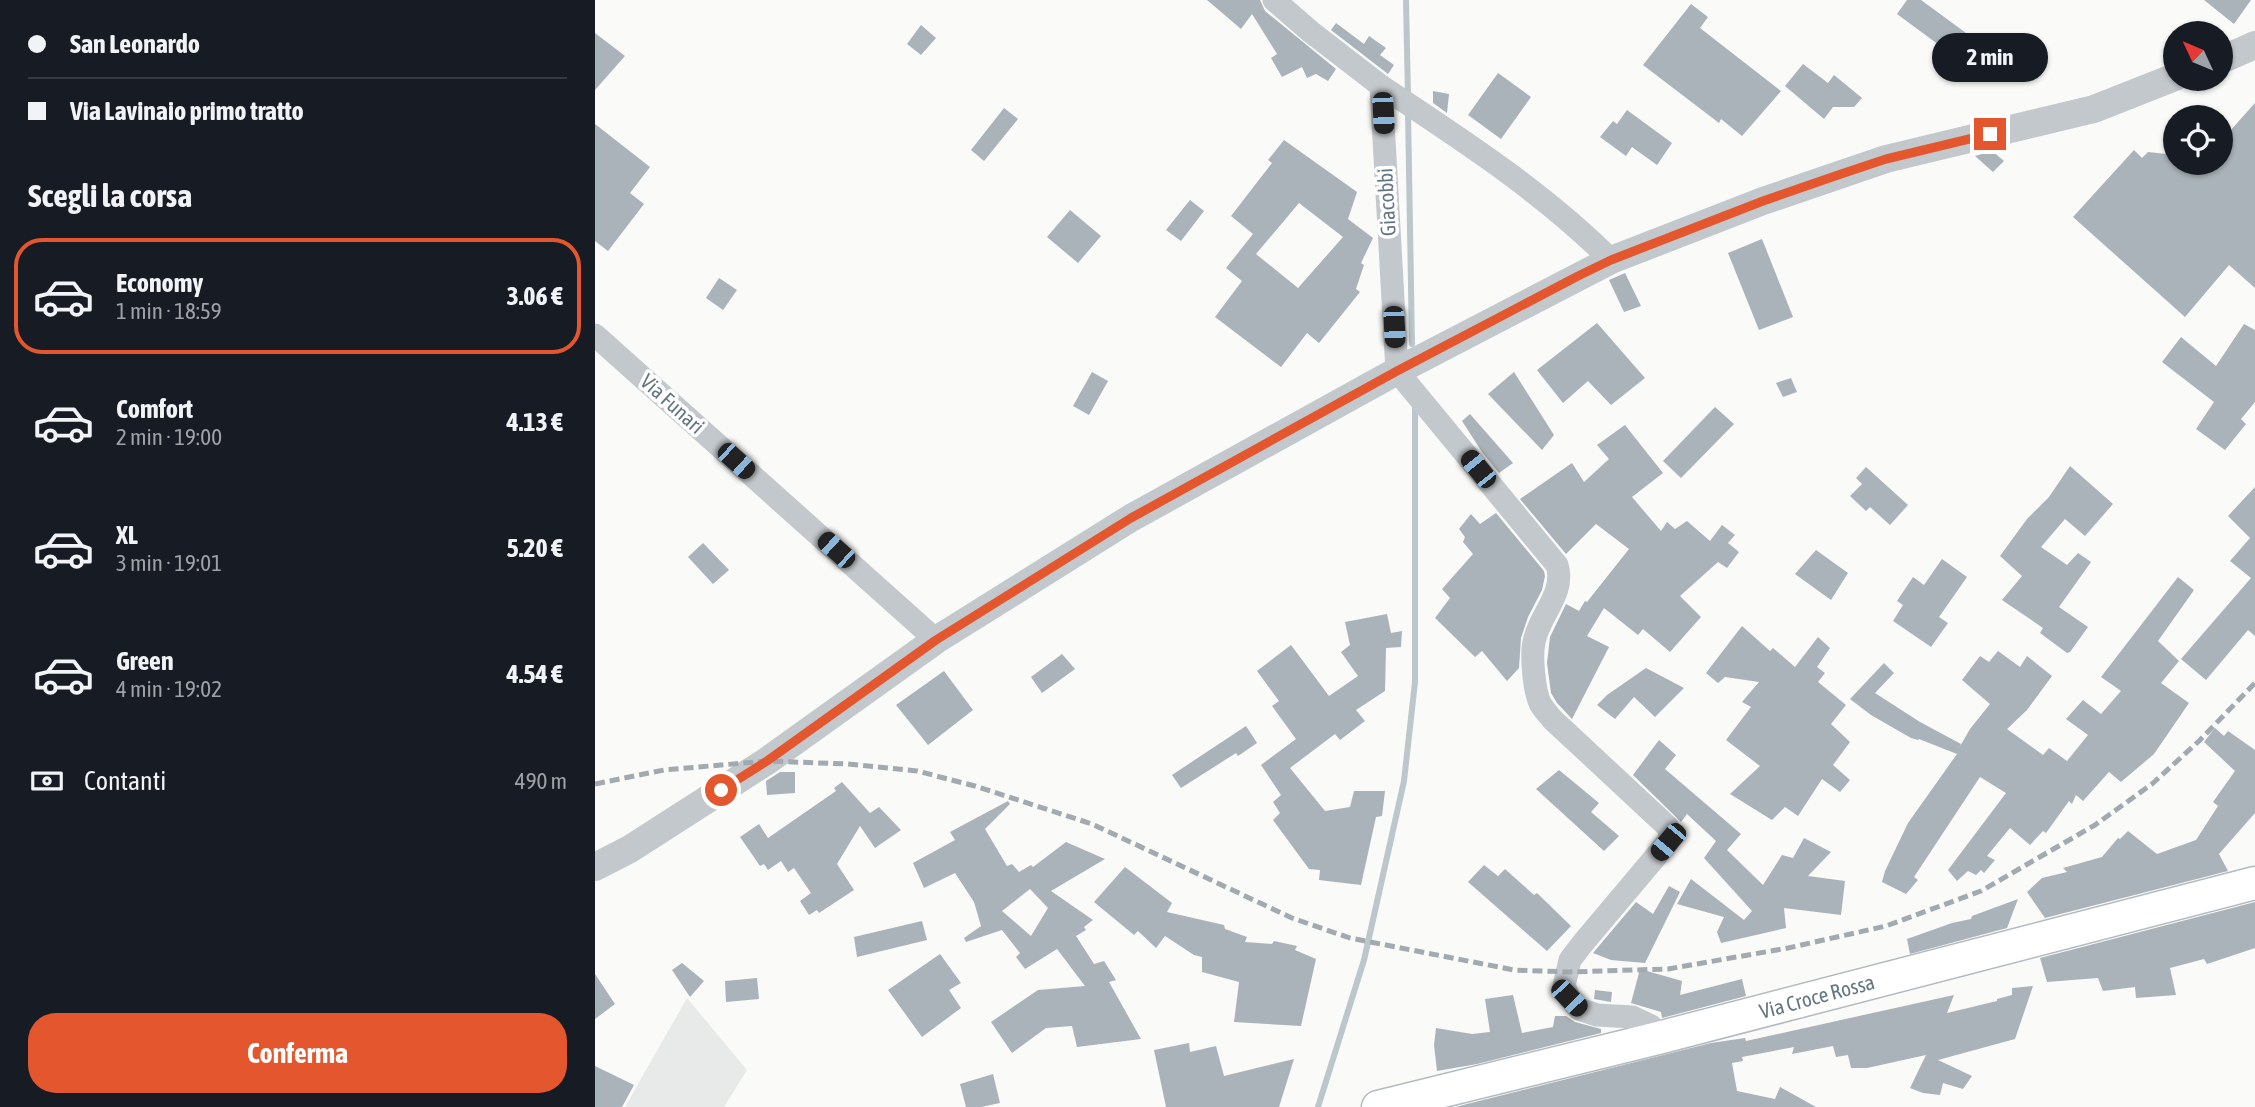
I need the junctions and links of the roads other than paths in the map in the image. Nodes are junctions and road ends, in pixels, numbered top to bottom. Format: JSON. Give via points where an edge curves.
{"nodes":[{"id":1,"x":1274,"y":0,"type":"edge"},
{"id":2,"x":2255,"y":45,"type":"edge"},
{"id":3,"x":2233,"y":55,"type":"edge"},
{"id":4,"x":2163,"y":83,"type":"edge"},
{"id":5,"x":1389,"y":91,"type":"junction"},
{"id":6,"x":1611,"y":260,"type":"junction"},
{"id":7,"x":595,"y":335,"type":"edge"},
{"id":8,"x":1397,"y":371,"type":"junction"},
{"id":9,"x":936,"y":640,"type":"junction"},
{"id":10,"x":595,"y":867,"type":"edge"},
{"id":11,"x":2255,"y":883,"type":"edge"},
{"id":12,"x":1658,"y":1038,"type":"junction"},
{"id":13,"x":1378,"y":1107,"type":"edge"}],
"edges":[{"from":1,"to":5,"type":"street"},
{"from":2,"to":3,"type":"street"},
{"from":4,"to":6,"type":"street","via":[[2094,109],[1886,159]]},
{"from":5,"to":6,"type":"street","via":[[1488,158]]},
{"from":5,"to":8,"type":"street","name":"Giacobbi"},
{"from":6,"to":8,"type":"street"},
{"from":7,"to":9,"type":"street","name":"Via Funari"},
{"from":8,"to":9,"type":"street","via":[[1131,518]]},
{"from":8,"to":12,"type":"street","via":[[1557,565],[1558,587],[1534,643],[1540,703],[1668,827],[1668,842],[1570,960],[1564,986],[1579,1009],[1632,1017],[1651,1026]]},
{"from":9,"to":10,"type":"street","via":[[767,761]]},
{"from":11,"to":12,"type":"main road","name":"Via Croce Rossa"},
{"from":12,"to":13,"type":"main road","name":"Via Croce Rossa"}]}
